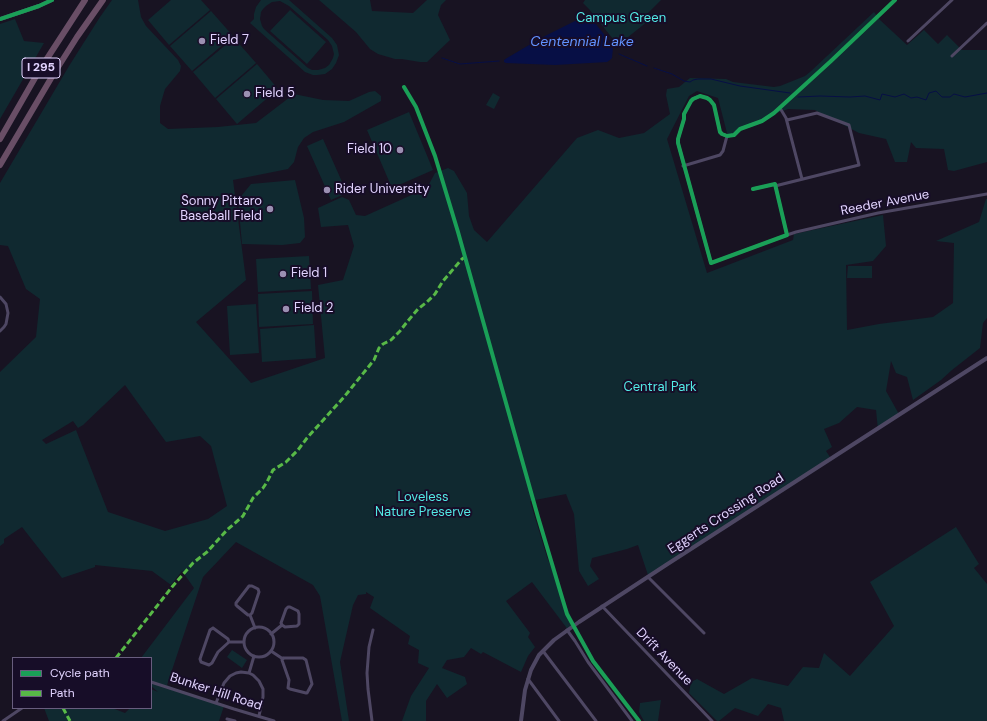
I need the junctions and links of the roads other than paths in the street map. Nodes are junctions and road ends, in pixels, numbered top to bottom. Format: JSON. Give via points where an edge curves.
{"nodes":[{"id":1,"x":52,"y":0,"type":"edge"},
{"id":2,"x":85,"y":0,"type":"edge"},
{"id":3,"x":103,"y":0,"type":"edge"},
{"id":4,"x":895,"y":0,"type":"edge"},
{"id":5,"x":952,"y":0,"type":"edge"},
{"id":6,"x":0,"y":18,"type":"edge"},
{"id":7,"x":987,"y":23,"type":"edge"},
{"id":8,"x":908,"y":41,"type":"dead end"},
{"id":9,"x":952,"y":56,"type":"dead end"},
{"id":10,"x":780,"y":108,"type":"junction"},
{"id":11,"x":787,"y":120,"type":"junction"},
{"id":12,"x":727,"y":136,"type":"junction"},
{"id":13,"x":0,"y":139,"type":"edge"},
{"id":14,"x":0,"y":165,"type":"edge"},
{"id":15,"x":683,"y":166,"type":"junction"},
{"id":16,"x":802,"y":179,"type":"junction"},
{"id":17,"x":775,"y":186,"type":"junction"},
{"id":18,"x":753,"y":189,"type":"dead end"},
{"id":19,"x":987,"y":194,"type":"edge"},
{"id":20,"x":787,"y":235,"type":"junction"},
{"id":21,"x":0,"y":297,"type":"edge"},
{"id":22,"x":0,"y":331,"type":"edge"},
{"id":23,"x":987,"y":358,"type":"edge"},
{"id":24,"x":648,"y":577,"type":"junction"},
{"id":25,"x":602,"y":606,"type":"junction"},
{"id":26,"x":250,"y":615,"type":"junction"},
{"id":27,"x":282,"y":625,"type":"junction"},
{"id":28,"x":255,"y":628,"type":"junction"},
{"id":29,"x":373,"y":630,"type":"dead end"},
{"id":30,"x":567,"y":630,"type":"junction"},
{"id":31,"x":704,"y":633,"type":"dead end"},
{"id":32,"x":271,"y":634,"type":"junction"},
{"id":33,"x":229,"y":642,"type":"junction"},
{"id":34,"x":244,"y":642,"type":"junction"},
{"id":35,"x":271,"y":651,"type":"junction"},
{"id":36,"x":543,"y":651,"type":"junction"},
{"id":37,"x":254,"y":656,"type":"junction"},
{"id":38,"x":283,"y":659,"type":"junction"},
{"id":39,"x":249,"y":673,"type":"junction"},
{"id":40,"x":528,"y":679,"type":"junction"},
{"id":41,"x":152,"y":682,"type":"edge"},
{"id":42,"x":216,"y":703,"type":"junction"},
{"id":43,"x":21,"y":709,"type":"edge"},
{"id":44,"x":259,"y":716,"type":"junction"},
{"id":45,"x":227,"y":719,"type":"dead end"},
{"id":46,"x":3,"y":721,"type":"edge"},
{"id":47,"x":235,"y":721,"type":"edge"},
{"id":48,"x":274,"y":721,"type":"edge"},
{"id":49,"x":372,"y":721,"type":"edge"},
{"id":50,"x":521,"y":721,"type":"edge"},
{"id":51,"x":559,"y":721,"type":"edge"},
{"id":52,"x":596,"y":721,"type":"edge"},
{"id":53,"x":632,"y":721,"type":"edge"},
{"id":54,"x":712,"y":721,"type":"edge"}],
"edges":[{"from":1,"to":6,"type":"street"},
{"from":2,"to":13,"type":"highway","number":"I 295","via":[[39,71]]},
{"from":3,"to":14,"type":"highway","number":"I 295","via":[[53,74]]},
{"from":4,"to":10,"type":"street"},
{"from":5,"to":8,"type":"street"},
{"from":7,"to":9,"type":"street"},
{"from":10,"to":11,"type":"street"},
{"from":10,"to":12,"type":"street","via":[[762,121]]},
{"from":11,"to":16,"type":"street"},
{"from":11,"to":16,"type":"street","via":[[817,113],[849,125],[859,165]]},
{"from":12,"to":15,"type":"street","via":[[720,155]]},
{"from":12,"to":15,"type":"street","via":[[720,132],[712,102],[703,96],[694,99],[684,114],[678,140]]},
{"from":15,"to":20,"type":"street","name":"Reeder Avenue","via":[[711,264]]},
{"from":16,"to":17,"type":"street"},
{"from":17,"to":18,"type":"street"},
{"from":17,"to":20,"type":"street"},
{"from":19,"to":20,"type":"street","name":"Reeder Avenue","via":[[878,213]]},
{"from":21,"to":22,"type":"street","via":[[6,304],[8,313],[6,324]]},
{"from":23,"to":24,"type":"street","name":"Eggerts Crossing Road"},
{"from":24,"to":25,"type":"street","name":"Eggerts Crossing Road"},
{"from":24,"to":31,"type":"street"},
{"from":25,"to":30,"type":"street","name":"Eggerts Crossing Road"},
{"from":25,"to":54,"type":"street","name":"Drift Avenue"},
{"from":26,"to":26,"type":"street","via":[[236,603],[249,586],[252,586],[259,592]]},
{"from":26,"to":28,"type":"street"},
{"from":27,"to":27,"type":"street","via":[[287,608],[299,612],[298,626]]},
{"from":27,"to":32,"type":"street"},
{"from":28,"to":32,"type":"street","via":[[265,628]]},
{"from":28,"to":34,"type":"street","via":[[248,633]]},
{"from":29,"to":49,"type":"street","via":[[367,673]]},
{"from":30,"to":36,"type":"street","name":"Eggerts Crossing Road"},
{"from":30,"to":53,"type":"street"},
{"from":32,"to":35,"type":"street","via":[[274,644]]},
{"from":33,"to":33,"type":"street","via":[[218,652],[211,664],[201,662],[211,629],[214,628]]},
{"from":33,"to":34,"type":"street"},
{"from":34,"to":37,"type":"street","via":[[248,652]]},
{"from":35,"to":37,"type":"street","via":[[262,657]]},
{"from":35,"to":38,"type":"street"},
{"from":36,"to":40,"type":"street","name":"Eggerts Crossing Road"},
{"from":36,"to":52,"type":"street"},
{"from":37,"to":39,"type":"street"},
{"from":38,"to":38,"type":"street","via":[[289,680],[288,688],[307,693],[312,684],[306,660]]},
{"from":39,"to":42,"type":"street","via":[[240,672],[230,676],[224,683]]},
{"from":39,"to":44,"type":"street","via":[[259,680],[263,689]]},
{"from":40,"to":50,"type":"street","name":"Eggerts Crossing Road"},
{"from":40,"to":51,"type":"street"},
{"from":41,"to":42,"type":"street","name":"Bunker Hill Road"},
{"from":42,"to":44,"type":"street","name":"Bunker Hill Road"},
{"from":43,"to":46,"type":"street"},
{"from":44,"to":48,"type":"street","name":"Bunker Hill Road"},
{"from":45,"to":47,"type":"street"}]}
